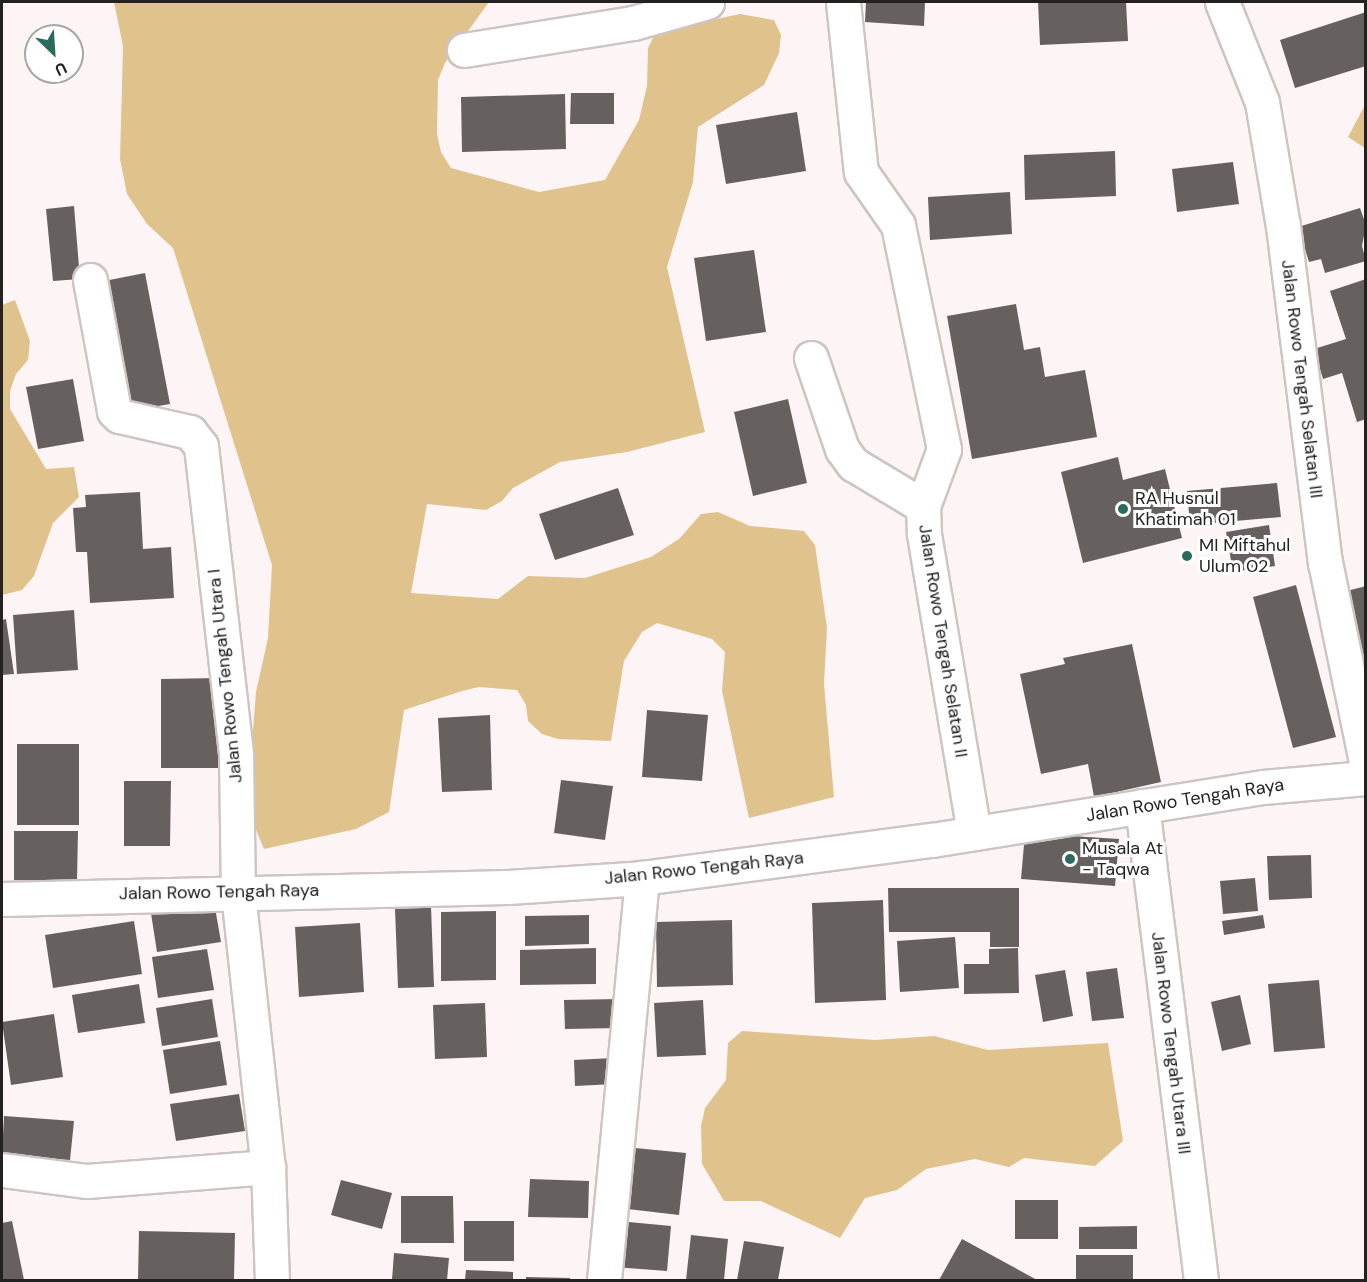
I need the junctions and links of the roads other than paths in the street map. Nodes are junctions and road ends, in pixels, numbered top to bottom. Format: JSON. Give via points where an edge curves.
{"nodes":[{"id":1,"x":706,"y":2,"type":"edge"},
{"id":2,"x":843,"y":2,"type":"edge"},
{"id":3,"x":1222,"y":2,"type":"edge"},
{"id":4,"x":464,"y":50,"type":"dead end"},
{"id":5,"x":90,"y":280,"type":"dead end"},
{"id":6,"x":811,"y":358,"type":"dead end"},
{"id":7,"x":922,"y":506,"type":"junction"},
{"id":8,"x":1365,"y":761,"type":"edge"},
{"id":9,"x":1365,"y":778,"type":"edge"},
{"id":10,"x":1142,"y":806,"type":"junction"},
{"id":11,"x":974,"y":833,"type":"junction"},
{"id":12,"x":642,"y":878,"type":"junction"},
{"id":13,"x":237,"y":893,"type":"junction"},
{"id":14,"x":2,"y":898,"type":"edge"},
{"id":15,"x":268,"y":1167,"type":"junction"},
{"id":16,"x":2,"y":1170,"type":"edge"},
{"id":17,"x":272,"y":1281,"type":"edge"},
{"id":18,"x":604,"y":1281,"type":"edge"},
{"id":19,"x":1201,"y":1281,"type":"edge"}],
"edges":[{"from":1,"to":4,"type":"street","via":[[633,23]]},
{"from":2,"to":7,"type":"street","name":"Jalan Rowo Tengah Selatan II","via":[[861,172],[898,225],[944,448]]},
{"from":3,"to":8,"type":"street","name":"Jalan Rowo Tengah Selatan III","via":[[1262,102],[1283,226],[1325,562]]},
{"from":5,"to":13,"type":"street","name":"Jalan Rowo Tengah Utara I","via":[[114,411],[119,416],[190,432],[201,446],[236,755]]},
{"from":6,"to":7,"type":"street","via":[[842,449],[853,464]]},
{"from":7,"to":11,"type":"street","name":"Jalan Rowo Tengah Selatan II"},
{"from":9,"to":10,"type":"street","name":"Jalan Rowo Tengah Raya","via":[[1263,787]]},
{"from":10,"to":11,"type":"street","name":"Jalan Rowo Tengah Raya"},
{"from":10,"to":19,"type":"street","name":"Jalan Rowo Tengah Utara III"},
{"from":11,"to":12,"type":"street","name":"Jalan Rowo Tengah Raya"},
{"from":12,"to":13,"type":"street","name":"Jalan Rowo Tengah Raya","via":[[508,887]]},
{"from":12,"to":18,"type":"street"},
{"from":13,"to":14,"type":"street","name":"Jalan Rowo Tengah Raya"},
{"from":13,"to":15,"type":"street","name":"Jalan Rowo Tengah Utara I"},
{"from":15,"to":16,"type":"street","via":[[87,1181]]},
{"from":15,"to":17,"type":"street","name":"Jalan Rowo Tengah Utara I"}]}
